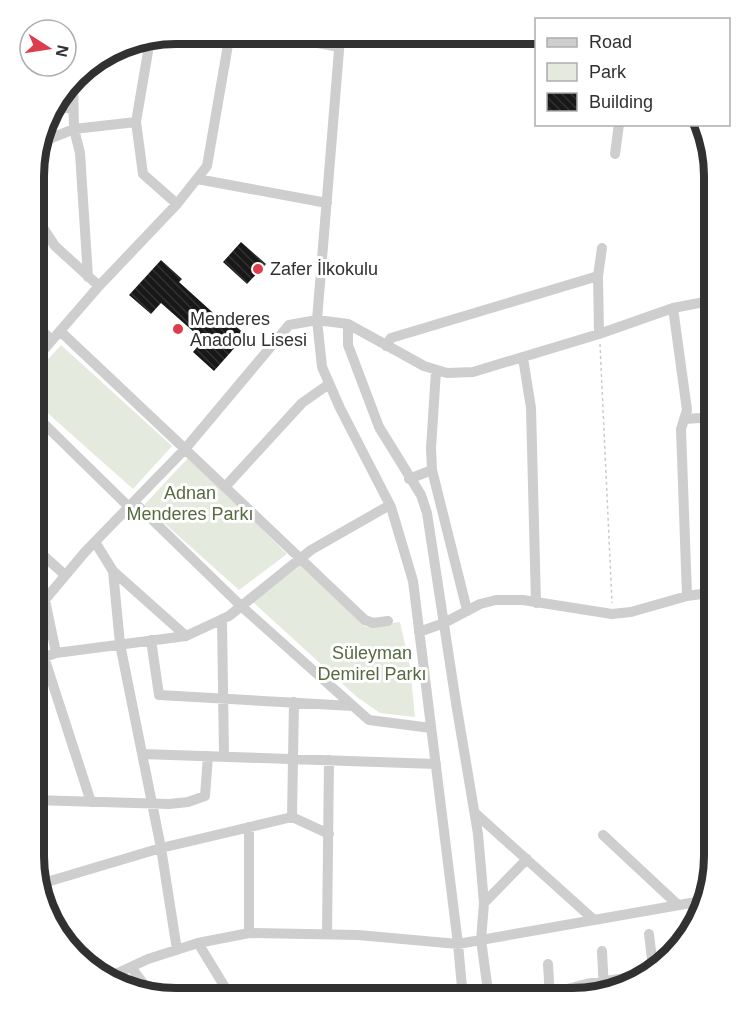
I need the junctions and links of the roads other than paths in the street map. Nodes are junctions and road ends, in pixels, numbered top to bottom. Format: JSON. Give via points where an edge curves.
{"nodes":[{"id":1,"x":228,"y":44,"type":"edge"},
{"id":2,"x":340,"y":44,"type":"edge"},
{"id":3,"x":149,"y":47,"type":"edge"},
{"id":4,"x":73,"y":93,"type":"edge"},
{"id":5,"x":63,"y":107,"type":"edge"},
{"id":6,"x":72,"y":109,"type":"junction"},
{"id":7,"x":136,"y":122,"type":"junction"},
{"id":8,"x":619,"y":126,"type":"edge"},
{"id":9,"x":74,"y":129,"type":"junction"},
{"id":10,"x":49,"y":139,"type":"edge"},
{"id":11,"x":615,"y":154,"type":"dead end"},
{"id":12,"x":197,"y":179,"type":"junction"},
{"id":13,"x":327,"y":203,"type":"junction"},
{"id":14,"x":177,"y":204,"type":"junction"},
{"id":15,"x":44,"y":229,"type":"edge"},
{"id":16,"x":602,"y":248,"type":"dead end"},
{"id":17,"x":598,"y":276,"type":"junction"},
{"id":18,"x":88,"y":277,"type":"junction"},
{"id":19,"x":99,"y":286,"type":"junction"},
{"id":20,"x":704,"y":302,"type":"edge"},
{"id":21,"x":673,"y":308,"type":"junction"},
{"id":22,"x":317,"y":320,"type":"junction"},
{"id":23,"x":348,"y":324,"type":"junction"},
{"id":24,"x":60,"y":331,"type":"junction"},
{"id":25,"x":44,"y":333,"type":"edge"},
{"id":26,"x":599,"y":334,"type":"junction"},
{"id":27,"x":52,"y":340,"type":"junction"},
{"id":28,"x":386,"y":346,"type":"junction"},
{"id":29,"x":44,"y":349,"type":"edge"},
{"id":30,"x":523,"y":358,"type":"junction"},
{"id":31,"x":436,"y":371,"type":"junction"},
{"id":32,"x":329,"y":384,"type":"junction"},
{"id":33,"x":704,"y":418,"type":"edge"},
{"id":34,"x":686,"y":419,"type":"junction"},
{"id":35,"x":44,"y":423,"type":"edge"},
{"id":36,"x":185,"y":449,"type":"junction"},
{"id":37,"x":432,"y":470,"type":"junction"},
{"id":38,"x":410,"y":479,"type":"junction"},
{"id":39,"x":225,"y":487,"type":"junction"},
{"id":40,"x":132,"y":504,"type":"junction"},
{"id":41,"x":390,"y":504,"type":"junction"},
{"id":42,"x":95,"y":542,"type":"junction"},
{"id":43,"x":44,"y":556,"type":"edge"},
{"id":44,"x":300,"y":559,"type":"junction"},
{"id":45,"x":113,"y":571,"type":"junction"},
{"id":46,"x":65,"y":575,"type":"junction"},
{"id":47,"x":704,"y":594,"type":"edge"},
{"id":48,"x":687,"y":596,"type":"junction"},
{"id":49,"x":45,"y":600,"type":"joint"},
{"id":50,"x":536,"y":603,"type":"junction"},
{"id":51,"x":241,"y":606,"type":"junction"},
{"id":52,"x":467,"y":610,"type":"junction"},
{"id":53,"x":222,"y":619,"type":"junction"},
{"id":54,"x":388,"y":621,"type":"dead end"},
{"id":55,"x":444,"y":623,"type":"junction"},
{"id":56,"x":419,"y":632,"type":"junction"},
{"id":57,"x":186,"y":636,"type":"junction"},
{"id":58,"x":151,"y":640,"type":"junction"},
{"id":59,"x":120,"y":644,"type":"junction"},
{"id":60,"x":56,"y":653,"type":"junction"},
{"id":61,"x":44,"y":657,"type":"edge"},
{"id":62,"x":44,"y":673,"type":"edge"},
{"id":63,"x":225,"y":698,"type":"junction"},
{"id":64,"x":294,"y":702,"type":"junction"},
{"id":65,"x":353,"y":705,"type":"junction"},
{"id":66,"x":431,"y":728,"type":"junction"},
{"id":67,"x":142,"y":754,"type":"junction"},
{"id":68,"x":208,"y":756,"type":"junction"},
{"id":69,"x":224,"y":757,"type":"junction"},
{"id":70,"x":292,"y":759,"type":"junction"},
{"id":71,"x":329,"y":760,"type":"junction"},
{"id":72,"x":436,"y":764,"type":"junction"},
{"id":73,"x":44,"y":800,"type":"edge"},
{"id":74,"x":91,"y":802,"type":"junction"},
{"id":75,"x":152,"y":803,"type":"junction"},
{"id":76,"x":475,"y":813,"type":"junction"},
{"id":77,"x":292,"y":817,"type":"junction"},
{"id":78,"x":249,"y":827,"type":"junction"},
{"id":79,"x":328,"y":834,"type":"junction"},
{"id":80,"x":603,"y":835,"type":"dead end"},
{"id":81,"x":161,"y":848,"type":"junction"},
{"id":82,"x":527,"y":859,"type":"junction"},
{"id":83,"x":46,"y":882,"type":"edge"},
{"id":84,"x":695,"y":902,"type":"edge"},
{"id":85,"x":484,"y":903,"type":"junction"},
{"id":86,"x":678,"y":905,"type":"junction"},
{"id":87,"x":593,"y":919,"type":"junction"},
{"id":88,"x":249,"y":933,"type":"junction"},
{"id":89,"x":327,"y":933,"type":"junction"},
{"id":90,"x":649,"y":934,"type":"dead end"},
{"id":91,"x":481,"y":940,"type":"junction"},
{"id":92,"x":198,"y":942,"type":"junction"},
{"id":93,"x":458,"y":944,"type":"junction"},
{"id":94,"x":177,"y":950,"type":"junction"},
{"id":95,"x":602,"y":951,"type":"dead end"},
{"id":96,"x":652,"y":960,"type":"edge"},
{"id":97,"x":548,"y":964,"type":"dead end"},
{"id":98,"x":131,"y":967,"type":"junction"},
{"id":99,"x":117,"y":973,"type":"edge"},
{"id":100,"x":143,"y":983,"type":"edge"},
{"id":101,"x":604,"y":983,"type":"edge"},
{"id":102,"x":226,"y":988,"type":"edge"},
{"id":103,"x":462,"y":988,"type":"edge"},
{"id":104,"x":488,"y":988,"type":"edge"},
{"id":105,"x":550,"y":988,"type":"edge"}],
"edges":[{"from":1,"to":12,"type":"street","via":[[207,166]]},
{"from":2,"to":13,"type":"street"},
{"from":3,"to":7,"type":"street"},
{"from":4,"to":6,"type":"street"},
{"from":5,"to":6,"type":"street"},
{"from":6,"to":9,"type":"street"},
{"from":7,"to":9,"type":"street"},
{"from":7,"to":14,"type":"street","via":[[143,174]]},
{"from":8,"to":11,"type":"street"},
{"from":9,"to":10,"type":"street"},
{"from":9,"to":18,"type":"street","via":[[80,153]]},
{"from":12,"to":13,"type":"street"},
{"from":12,"to":14,"type":"street"},
{"from":13,"to":22,"type":"street"},
{"from":14,"to":19,"type":"street"},
{"from":15,"to":18,"type":"street","via":[[55,246]]},
{"from":16,"to":17,"type":"street"},
{"from":17,"to":26,"type":"street"},
{"from":17,"to":28,"type":"street","via":[[391,338]]},
{"from":18,"to":19,"type":"street"},
{"from":19,"to":24,"type":"street"},
{"from":20,"to":21,"type":"street"},
{"from":21,"to":26,"type":"street"},
{"from":21,"to":34,"type":"street"},
{"from":22,"to":23,"type":"street"},
{"from":22,"to":32,"type":"street","via":[[322,367]]},
{"from":22,"to":36,"type":"street","via":[[289,325]]},
{"from":23,"to":28,"type":"street"},
{"from":23,"to":38,"type":"street","via":[[348,345],[379,428]]},
{"from":24,"to":27,"type":"street"},
{"from":24,"to":36,"type":"street"},
{"from":25,"to":27,"type":"street"},
{"from":26,"to":30,"type":"street"},
{"from":27,"to":29,"type":"street"},
{"from":28,"to":31,"type":"street"},
{"from":30,"to":31,"type":"street","via":[[473,372]]},
{"from":30,"to":50,"type":"street","via":[[531,408]]},
{"from":31,"to":37,"type":"street"},
{"from":32,"to":39,"type":"street","via":[[302,403]]},
{"from":32,"to":41,"type":"street"},
{"from":33,"to":34,"type":"street"},
{"from":34,"to":48,"type":"street","via":[[681,429]]},
{"from":35,"to":40,"type":"street"},
{"from":36,"to":39,"type":"street"},
{"from":36,"to":40,"type":"street"},
{"from":37,"to":38,"type":"street"},
{"from":37,"to":52,"type":"street"},
{"from":38,"to":55,"type":"street","via":[[427,513]]},
{"from":39,"to":44,"type":"street"},
{"from":40,"to":42,"type":"street"},
{"from":40,"to":51,"type":"street"},
{"from":41,"to":44,"type":"street"},
{"from":41,"to":56,"type":"street","via":[[413,581]]},
{"from":42,"to":45,"type":"street"},
{"from":42,"to":46,"type":"street"},
{"from":43,"to":46,"type":"street"},
{"from":44,"to":51,"type":"street"},
{"from":44,"to":54,"type":"street","via":[[365,620]]},
{"from":45,"to":57,"type":"street"},
{"from":45,"to":59,"type":"street"},
{"from":46,"to":49,"type":"street"},
{"from":47,"to":48,"type":"street"},
{"from":48,"to":50,"type":"street","via":[[612,614]]},
{"from":49,"to":60,"type":"street"},
{"from":50,"to":52,"type":"street","via":[[505,598]]},
{"from":51,"to":53,"type":"street"},
{"from":51,"to":65,"type":"street"},
{"from":52,"to":55,"type":"street"},
{"from":53,"to":57,"type":"street"},
{"from":53,"to":63,"type":"street"},
{"from":55,"to":56,"type":"street"},
{"from":55,"to":76,"type":"street"},
{"from":56,"to":66,"type":"street"},
{"from":57,"to":58,"type":"street"},
{"from":58,"to":59,"type":"street"},
{"from":58,"to":63,"type":"street","via":[[159,695]]},
{"from":59,"to":60,"type":"street"},
{"from":59,"to":67,"type":"street"},
{"from":60,"to":61,"type":"street"},
{"from":62,"to":74,"type":"street"},
{"from":63,"to":64,"type":"street"},
{"from":63,"to":69,"type":"street"},
{"from":64,"to":65,"type":"street"},
{"from":64,"to":70,"type":"street"},
{"from":65,"to":66,"type":"street","via":[[369,720]]},
{"from":66,"to":72,"type":"street"},
{"from":67,"to":68,"type":"street"},
{"from":67,"to":75,"type":"street"},
{"from":68,"to":69,"type":"street"},
{"from":68,"to":75,"type":"street","via":[[205,796],[188,802]]},
{"from":69,"to":70,"type":"street"},
{"from":70,"to":71,"type":"street"},
{"from":70,"to":77,"type":"street"},
{"from":71,"to":72,"type":"street"},
{"from":71,"to":79,"type":"street"},
{"from":72,"to":93,"type":"street"},
{"from":73,"to":74,"type":"street"},
{"from":74,"to":75,"type":"street"},
{"from":75,"to":81,"type":"street"},
{"from":76,"to":82,"type":"street"},
{"from":76,"to":85,"type":"street"},
{"from":77,"to":78,"type":"street"},
{"from":77,"to":79,"type":"street"},
{"from":78,"to":81,"type":"street"},
{"from":78,"to":88,"type":"street"},
{"from":79,"to":89,"type":"street"},
{"from":80,"to":86,"type":"street"},
{"from":81,"to":83,"type":"street"},
{"from":81,"to":94,"type":"street"},
{"from":82,"to":85,"type":"street"},
{"from":82,"to":87,"type":"street"},
{"from":84,"to":86,"type":"street"},
{"from":85,"to":91,"type":"street"},
{"from":86,"to":87,"type":"street"},
{"from":87,"to":91,"type":"street"},
{"from":88,"to":89,"type":"street"},
{"from":88,"to":92,"type":"street"},
{"from":89,"to":93,"type":"street"},
{"from":90,"to":96,"type":"street"},
{"from":91,"to":93,"type":"street"},
{"from":91,"to":104,"type":"street"},
{"from":92,"to":94,"type":"street"},
{"from":92,"to":102,"type":"street"},
{"from":93,"to":103,"type":"street"},
{"from":94,"to":98,"type":"street"},
{"from":95,"to":101,"type":"street"},
{"from":97,"to":105,"type":"street"},
{"from":98,"to":99,"type":"street"},
{"from":98,"to":100,"type":"street"}]}
